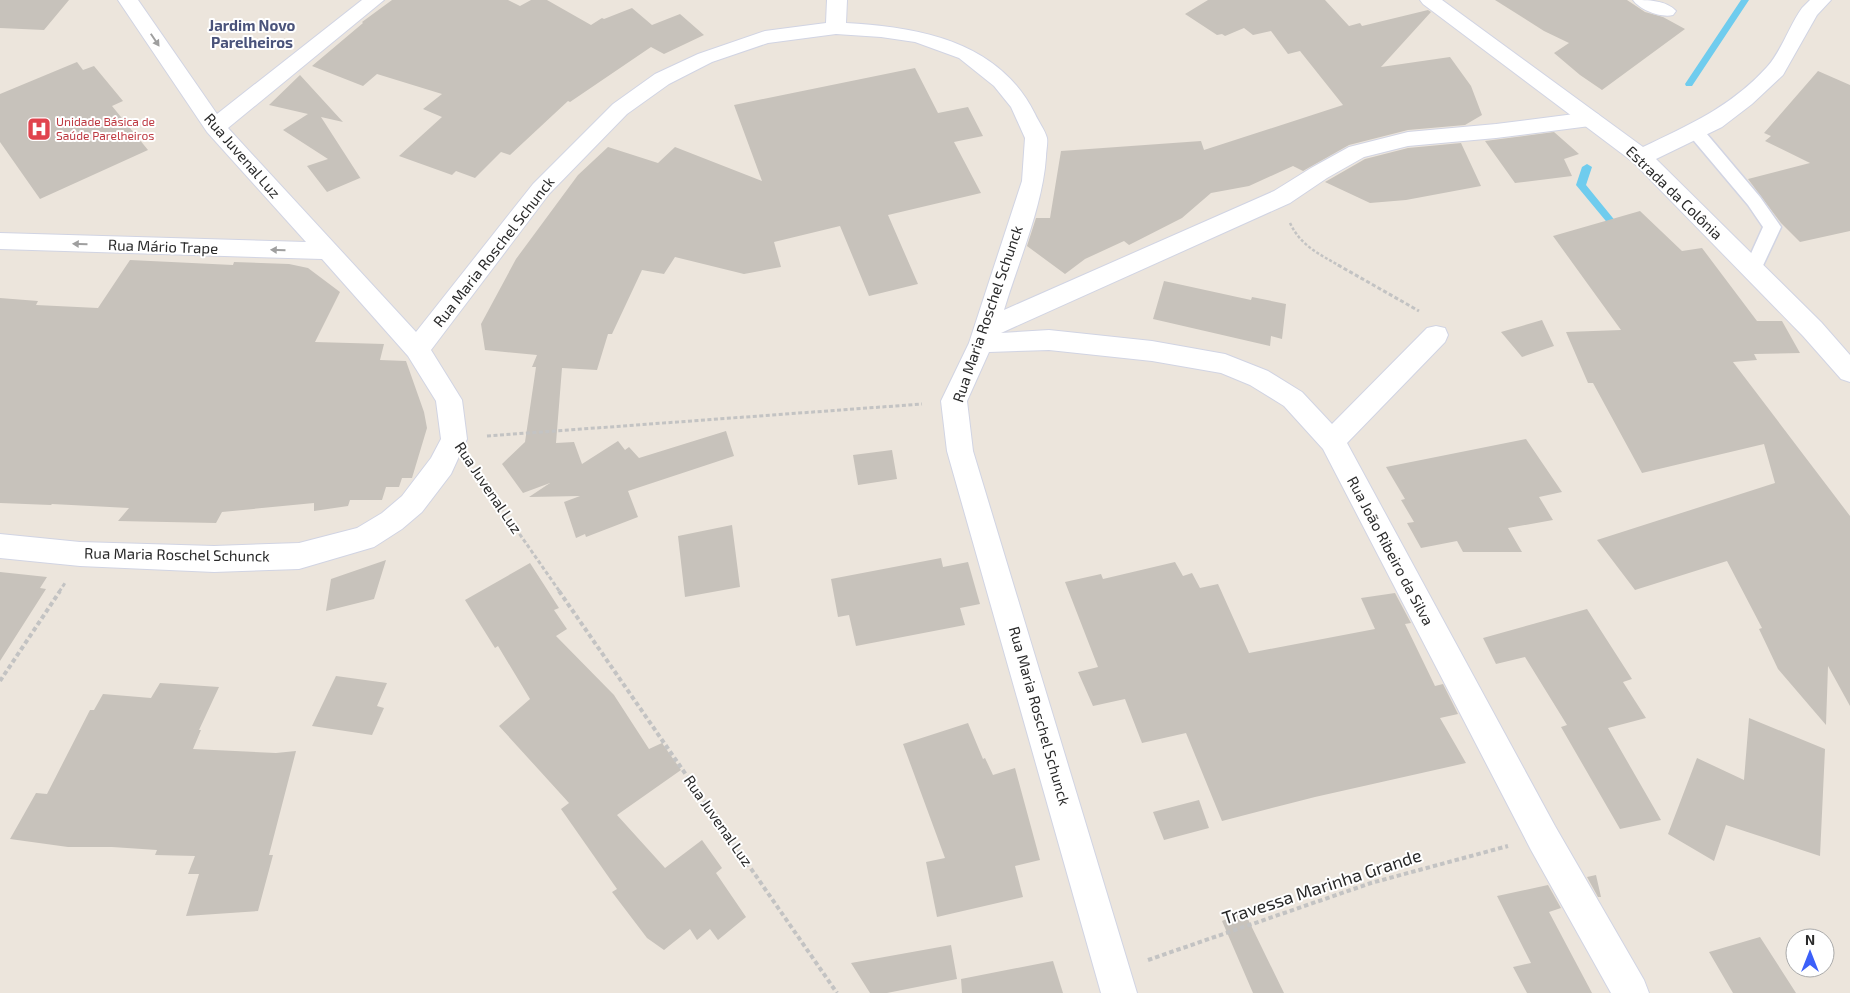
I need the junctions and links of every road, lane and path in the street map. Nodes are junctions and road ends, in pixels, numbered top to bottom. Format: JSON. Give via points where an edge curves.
{"nodes":[{"id":1,"x":128,"y":0,"type":"edge"},
{"id":2,"x":374,"y":0,"type":"edge"},
{"id":3,"x":837,"y":0,"type":"edge"},
{"id":4,"x":1430,"y":0,"type":"edge"},
{"id":5,"x":1643,"y":0,"type":"edge"},
{"id":6,"x":1821,"y":0,"type":"edge"},
{"id":7,"x":1666,"y":12,"type":"dead end"},
{"id":8,"x":836,"y":28,"type":"junction"},
{"id":9,"x":1590,"y":119,"type":"junction"},
{"id":10,"x":215,"y":127,"type":"junction"},
{"id":11,"x":1695,"y":131,"type":"junction"},
{"id":12,"x":1641,"y":157,"type":"junction"},
{"id":13,"x":1282,"y":196,"type":"junction"},
{"id":14,"x":0,"y":242,"type":"edge"},
{"id":15,"x":326,"y":252,"type":"junction"},
{"id":16,"x":1752,"y":269,"type":"junction"},
{"id":17,"x":1436,"y":335,"type":"joint"},
{"id":18,"x":983,"y":336,"type":"junction"},
{"id":19,"x":417,"y":349,"type":"junction"},
{"id":20,"x":1850,"y":372,"type":"edge"},
{"id":21,"x":954,"y":401,"type":"junction"},
{"id":22,"x":454,"y":438,"type":"junction"},
{"id":23,"x":1332,"y":442,"type":"junction"},
{"id":24,"x":0,"y":546,"type":"edge"},
{"id":25,"x":80,"y":554,"type":"junction"},
{"id":26,"x":0,"y":681,"type":"edge"},
{"id":27,"x":1543,"y":838,"type":"junction"},
{"id":28,"x":1115,"y":983,"type":"edge"},
{"id":29,"x":836,"y":993,"type":"edge"},
{"id":30,"x":1631,"y":993,"type":"edge"}],
"edges":[{"from":1,"to":10,"type":"street","name":"Rua Juvenal Luz","one_way":true},
{"from":2,"to":10,"type":"street"},
{"from":3,"to":8,"type":"street"},
{"from":4,"to":9,"type":"street","name":"Estrada da Colônia"},
{"from":5,"to":7,"type":"street"},
{"from":6,"to":11,"type":"street","via":[[1810,12],[1776,70],[1714,122]]},
{"from":8,"to":18,"type":"street","name":"Rua Maria Roschel Schunck","via":[[919,37],[966,54],[1000,81],[1020,104],[1036,138],[1034,181]]},
{"from":8,"to":19,"type":"street","name":"Rua Maria Roschel Schunck","via":[[765,37],[704,58],[662,78],[620,109],[541,189]]},
{"from":9,"to":12,"type":"street","name":"Estrada da Colônia"},
{"from":9,"to":13,"type":"street","via":[[1399,141],[1357,152]]},
{"from":10,"to":15,"type":"street","name":"Rua Juvenal Luz"},
{"from":11,"to":12,"type":"street"},
{"from":11,"to":16,"type":"lane","via":[[1772,227]]},
{"from":12,"to":16,"type":"street","name":"Estrada da Colônia"},
{"from":13,"to":17,"type":"path","via":[[1296,236],[1308,248],[1430,318],[1436,327]]},
{"from":13,"to":18,"type":"street"},
{"from":15,"to":14,"type":"street","name":"Rua Mário Trape","one_way":true},
{"from":15,"to":19,"type":"street","name":"Rua Juvenal Luz"},
{"from":16,"to":20,"type":"street","name":"Estrada da Colônia"},
{"from":17,"to":23,"type":"street"},
{"from":18,"to":21,"type":"street","name":"Rua Maria Roschel Schunck"},
{"from":18,"to":23,"type":"street","name":"Rua João Ribeiro da Silva","via":[[1152,350],[1225,364],[1259,378],[1293,398]]},
{"from":19,"to":22,"type":"street","name":"Rua Juvenal Luz","via":[[449,400]]},
{"from":21,"to":22,"type":"path"},
{"from":21,"to":28,"type":"street","name":"Rua Maria Roschel Schunck","via":[[960,451]]},
{"from":22,"to":25,"type":"street","name":"Rua Maria Roschel Schunck","via":[[441,466],[412,504],[364,538],[299,556],[248,559]]},
{"from":22,"to":29,"type":"path","name":"Rua Juvenal Luz"},
{"from":23,"to":27,"type":"street","name":"Rua João Ribeiro da Silva"},
{"from":24,"to":25,"type":"street","name":"Rua Maria Roschel Schunck"},
{"from":25,"to":26,"type":"path","via":[[60,591]]},
{"from":27,"to":28,"type":"path","name":"Travessa Marinha Grande","via":[[1474,853],[1321,899]]},
{"from":27,"to":30,"type":"street","name":"Rua João Ribeiro da Silva"}]}
